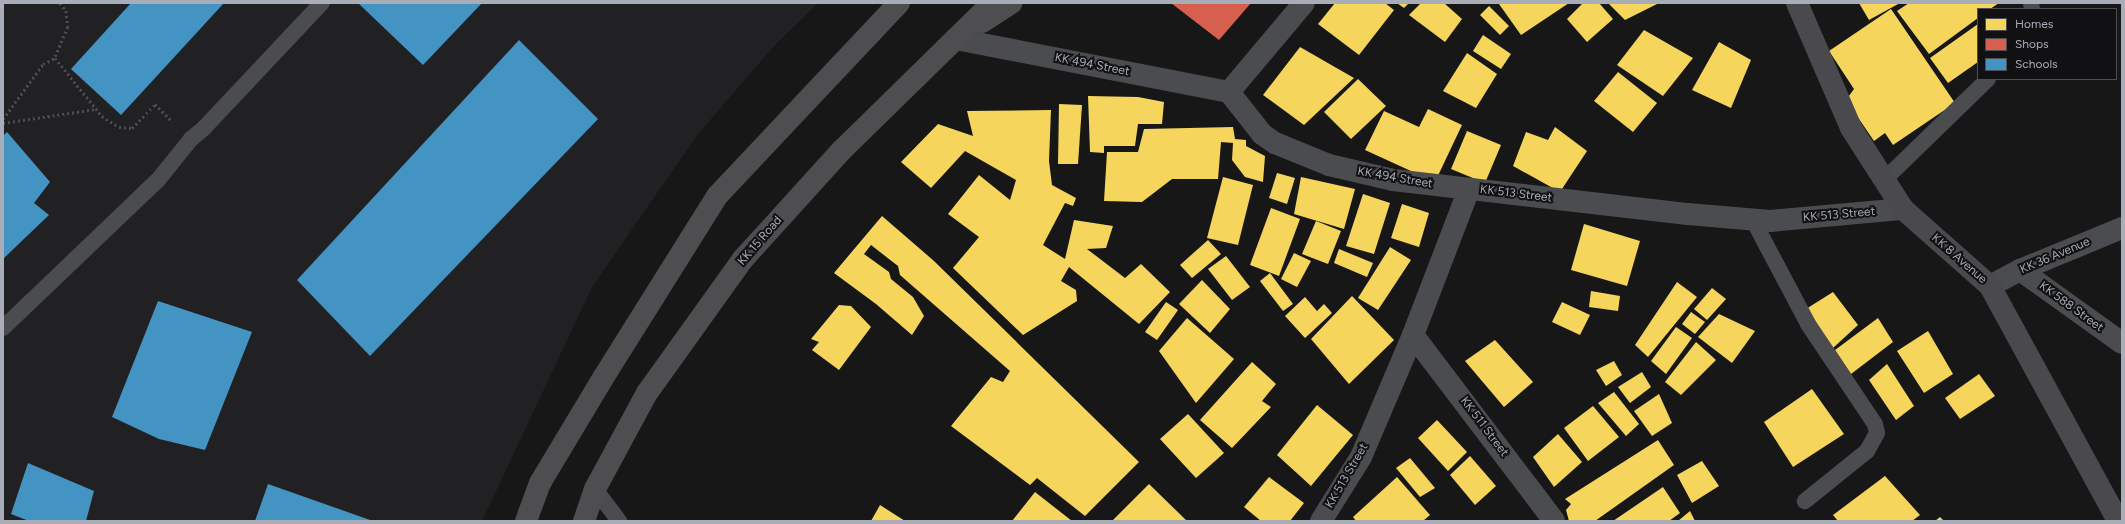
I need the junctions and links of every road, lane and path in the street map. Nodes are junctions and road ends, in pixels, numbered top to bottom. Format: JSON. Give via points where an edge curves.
{"nodes":[{"id":1,"x":60,"y":3,"type":"edge"},
{"id":2,"x":322,"y":3,"type":"edge"},
{"id":3,"x":884,"y":3,"type":"edge"},
{"id":4,"x":899,"y":3,"type":"edge"},
{"id":5,"x":992,"y":3,"type":"edge"},
{"id":6,"x":1011,"y":3,"type":"edge"},
{"id":7,"x":1304,"y":3,"type":"edge"},
{"id":8,"x":1797,"y":3,"type":"edge"},
{"id":9,"x":956,"y":39,"type":"junction"},
{"id":10,"x":862,"y":42,"type":"junction"},
{"id":11,"x":55,"y":58,"type":"junction"},
{"id":12,"x":1987,"y":80,"type":"edge"},
{"id":13,"x":1229,"y":92,"type":"junction"},
{"id":14,"x":96,"y":109,"type":"junction"},
{"id":15,"x":3,"y":119,"type":"edge"},
{"id":16,"x":3,"y":123,"type":"edge"},
{"id":17,"x":190,"y":139,"type":"junction"},
{"id":18,"x":1884,"y":180,"type":"junction"},
{"id":19,"x":1469,"y":189,"type":"junction"},
{"id":20,"x":1903,"y":210,"type":"junction"},
{"id":21,"x":1753,"y":220,"type":"junction"},
{"id":22,"x":2122,"y":228,"type":"edge"},
{"id":23,"x":2020,"y":270,"type":"junction"},
{"id":24,"x":1990,"y":286,"type":"junction"},
{"id":25,"x":3,"y":328,"type":"edge"},
{"id":26,"x":1413,"y":335,"type":"junction"},
{"id":27,"x":2122,"y":343,"type":"edge"},
{"id":28,"x":595,"y":489,"type":"junction"},
{"id":29,"x":1805,"y":501,"type":"dead end"},
{"id":30,"x":526,"y":521,"type":"edge"},
{"id":31,"x":584,"y":521,"type":"edge"},
{"id":32,"x":619,"y":521,"type":"edge"},
{"id":33,"x":1321,"y":521,"type":"edge"},
{"id":34,"x":1554,"y":521,"type":"edge"},
{"id":35,"x":2118,"y":521,"type":"edge"}],
"edges":[{"from":1,"to":11,"type":"path","via":[[66,11],[68,27]]},
{"from":2,"to":17,"type":"lane","via":[[204,128]]},
{"from":3,"to":10,"type":"highway"},
{"from":4,"to":10,"type":"highway"},
{"from":5,"to":9,"type":"highway","name":"KK 15 Road"},
{"from":6,"to":9,"type":"highway"},
{"from":7,"to":13,"type":"street"},
{"from":8,"to":18,"type":"main road","name":"KK 8 Avenue","via":[[1851,128]]},
{"from":9,"to":13,"type":"street","name":"KK 494 Street"},
{"from":9,"to":28,"type":"highway","name":"KK 15 Road","via":[[841,151],[743,259],[647,393]]},
{"from":10,"to":30,"type":"highway","via":[[718,195],[540,483]]},
{"from":11,"to":14,"type":"path"},
{"from":11,"to":15,"type":"path","via":[[43,64]]},
{"from":12,"to":18,"type":"lane"},
{"from":13,"to":19,"type":"street","name":"KK 494 Street","via":[[1262,134],[1275,143],[1329,165],[1393,180]]},
{"from":14,"to":16,"type":"path"},
{"from":14,"to":17,"type":"path","via":[[119,127],[132,128],[155,104]]},
{"from":17,"to":25,"type":"lane","via":[[158,180]]},
{"from":18,"to":20,"type":"main road","name":"KK 8 Avenue"},
{"from":19,"to":21,"type":"street","name":"KK 513 Street"},
{"from":19,"to":26,"type":"street","name":"KK 513 Street"},
{"from":20,"to":21,"type":"street","name":"KK 513 Street","via":[[1770,221]]},
{"from":20,"to":24,"type":"main road","name":"KK 8 Avenue"},
{"from":21,"to":29,"type":"lane","via":[[1808,324],[1875,424],[1877,432],[1867,451]]},
{"from":22,"to":23,"type":"street","name":"KK 36 Avenue"},
{"from":23,"to":24,"type":"street","name":"KK 36 Avenue"},
{"from":23,"to":27,"type":"street","name":"KK 588 Street"},
{"from":24,"to":35,"type":"main road","name":"KK 8 Avenue"},
{"from":26,"to":33,"type":"street","name":"KK 513 Street","via":[[1361,456]]},
{"from":26,"to":34,"type":"street","name":"KK 511 Street"},
{"from":28,"to":31,"type":"highway","name":"KK 15 Road"},
{"from":28,"to":32,"type":"lane"}]}
